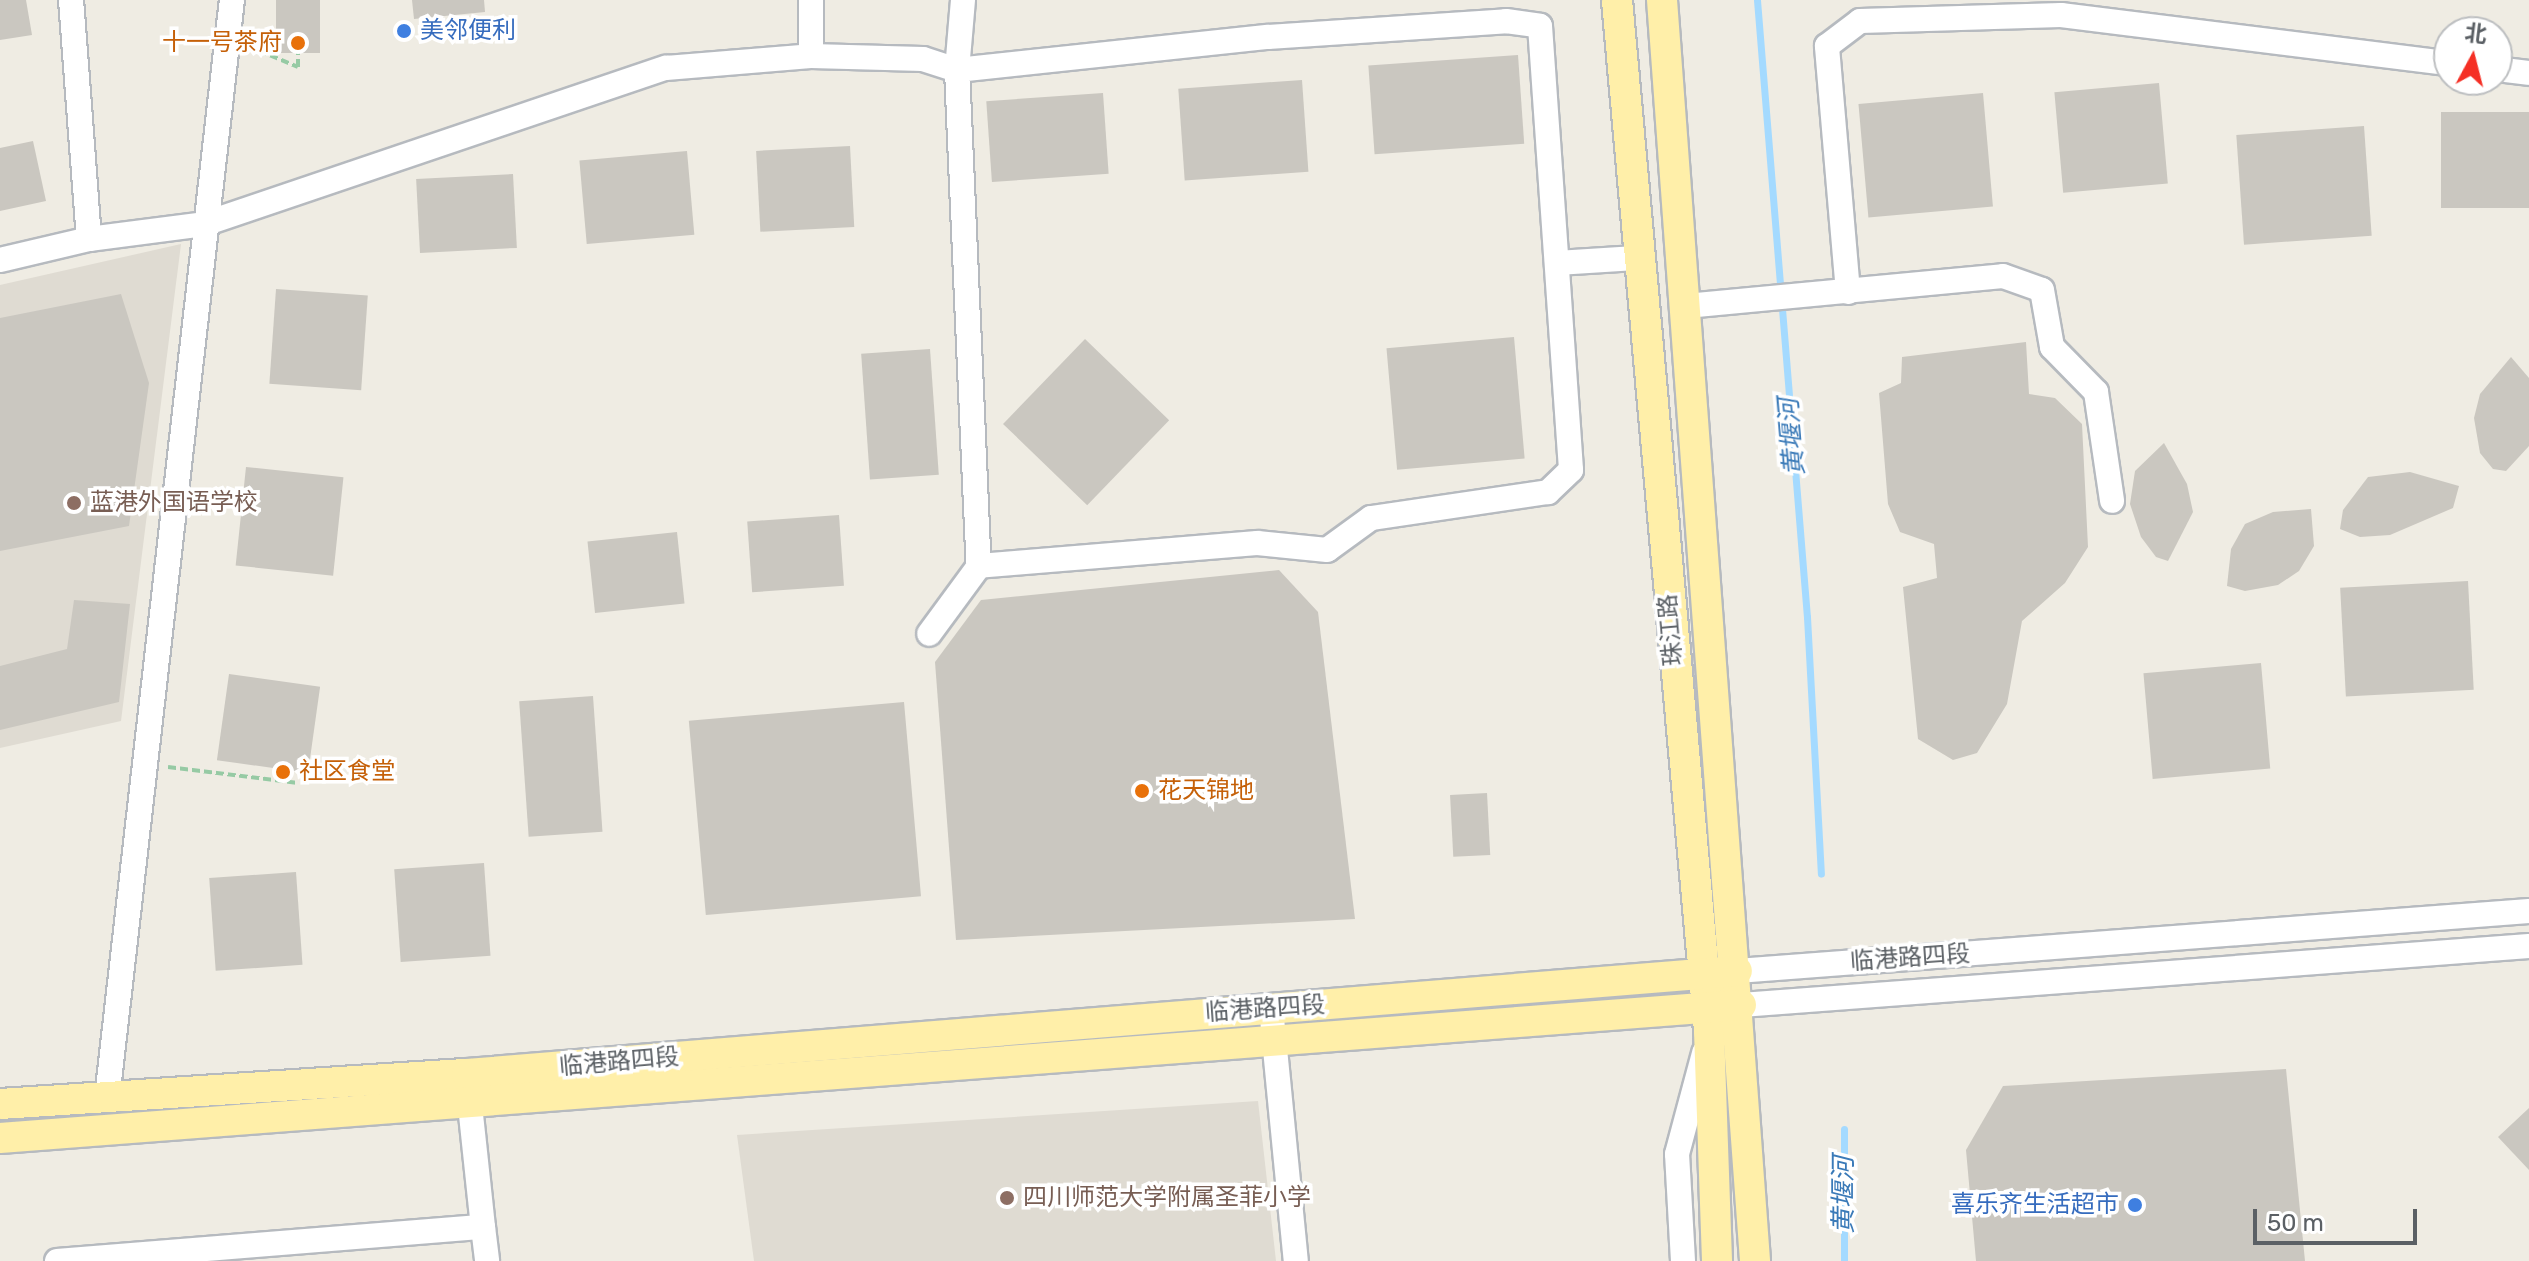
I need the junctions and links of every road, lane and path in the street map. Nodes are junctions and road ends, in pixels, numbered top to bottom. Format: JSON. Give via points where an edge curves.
{"nodes":[{"id":1,"x":71,"y":0,"type":"edge"},
{"id":2,"x":232,"y":0,"type":"edge"},
{"id":3,"x":811,"y":0,"type":"edge"},
{"id":4,"x":963,"y":0,"type":"edge"},
{"id":5,"x":1617,"y":0,"type":"edge"},
{"id":6,"x":1662,"y":0,"type":"edge"},
{"id":7,"x":227,"y":38,"type":"junction"},
{"id":8,"x":298,"y":53,"type":"dead end"},
{"id":9,"x":811,"y":56,"type":"junction"},
{"id":10,"x":2433,"y":61,"type":"edge"},
{"id":11,"x":957,"y":70,"type":"junction"},
{"id":12,"x":204,"y":224,"type":"junction"},
{"id":13,"x":89,"y":239,"type":"junction"},
{"id":14,"x":1636,"y":258,"type":"junction"},
{"id":15,"x":0,"y":260,"type":"edge"},
{"id":16,"x":1557,"y":263,"type":"junction"},
{"id":17,"x":1848,"y":292,"type":"junction"},
{"id":18,"x":1686,"y":306,"type":"junction"},
{"id":19,"x":2112,"y":501,"type":"dead end"},
{"id":20,"x":979,"y":566,"type":"junction"},
{"id":21,"x":929,"y":634,"type":"dead end"},
{"id":22,"x":145,"y":764,"type":"junction"},
{"id":23,"x":298,"y":783,"type":"dead end"},
{"id":24,"x":2529,"y":911,"type":"edge"},
{"id":25,"x":2529,"y":946,"type":"edge"},
{"id":26,"x":1737,"y":971,"type":"junction"},
{"id":27,"x":1703,"y":976,"type":"junction"},
{"id":28,"x":1741,"y":1005,"type":"junction"},
{"id":29,"x":1271,"y":1008,"type":"junction"},
{"id":30,"x":1708,"y":1020,"type":"junction"},
{"id":31,"x":1275,"y":1042,"type":"junction"},
{"id":32,"x":467,"y":1074,"type":"junction"},
{"id":33,"x":107,"y":1098,"type":"junction"},
{"id":34,"x":0,"y":1104,"type":"edge"},
{"id":35,"x":470,"y":1106,"type":"junction"},
{"id":36,"x":0,"y":1138,"type":"edge"},
{"id":37,"x":483,"y":1227,"type":"junction"},
{"id":38,"x":57,"y":1261,"type":"edge"},
{"id":39,"x":487,"y":1261,"type":"edge"},
{"id":40,"x":1296,"y":1261,"type":"edge"},
{"id":41,"x":1683,"y":1261,"type":"edge"},
{"id":42,"x":1717,"y":1261,"type":"edge"},
{"id":43,"x":1755,"y":1261,"type":"edge"}],
"edges":[{"from":1,"to":13,"type":"street"},
{"from":2,"to":7,"type":"street"},
{"from":3,"to":9,"type":"street"},
{"from":4,"to":11,"type":"street"},
{"from":5,"to":14,"type":"main road","name":"珠江路"},
{"from":6,"to":18,"type":"main road","name":"珠江路"},
{"from":7,"to":8,"type":"path","via":[[298,67]]},
{"from":7,"to":12,"type":"street"},
{"from":9,"to":11,"type":"street","via":[[923,59]]},
{"from":9,"to":12,"type":"street","via":[[666,68]]},
{"from":10,"to":17,"type":"street","via":[[2061,15],[1860,21],[1827,46]]},
{"from":11,"to":16,"type":"street","via":[[1268,37],[1506,21],[1540,26]]},
{"from":11,"to":20,"type":"street"},
{"from":12,"to":13,"type":"street"},
{"from":12,"to":22,"type":"street"},
{"from":13,"to":15,"type":"street"},
{"from":14,"to":16,"type":"street"},
{"from":14,"to":27,"type":"main road","name":"珠江路"},
{"from":16,"to":20,"type":"street","via":[[1571,470],[1548,492],[1371,518],[1327,550],[1257,543]]},
{"from":17,"to":18,"type":"street"},
{"from":17,"to":19,"type":"street","via":[[2003,276],[2042,290],[2052,347],[2096,392]]},
{"from":18,"to":26,"type":"main road","name":"珠江路"},
{"from":20,"to":21,"type":"street"},
{"from":22,"to":23,"type":"path"},
{"from":22,"to":33,"type":"street"},
{"from":24,"to":26,"type":"street","name":"临港路四段"},
{"from":25,"to":28,"type":"street","name":"临港路四段"},
{"from":26,"to":27,"type":"main road","name":"临港路四段"},
{"from":26,"to":28,"type":"main road","name":"珠江路"},
{"from":27,"to":29,"type":"main road","name":"临港路四段"},
{"from":27,"to":30,"type":"main road","name":"珠江路"},
{"from":28,"to":30,"type":"main road","name":"临港路四段"},
{"from":28,"to":43,"type":"main road","name":"珠江路"},
{"from":29,"to":31,"type":"street"},
{"from":29,"to":32,"type":"main road","name":"临港路四段"},
{"from":30,"to":31,"type":"main road","name":"临港路四段"},
{"from":30,"to":41,"type":"street","via":[[1677,1154]]},
{"from":30,"to":42,"type":"main road","name":"珠江路"},
{"from":31,"to":35,"type":"main road","name":"临港路四段"},
{"from":31,"to":40,"type":"street"},
{"from":32,"to":33,"type":"main road","name":"临港路四段"},
{"from":32,"to":35,"type":"street"},
{"from":33,"to":34,"type":"main road","name":"临港路四段"},
{"from":35,"to":36,"type":"main road","name":"临港路四段"},
{"from":35,"to":37,"type":"street"},
{"from":37,"to":38,"type":"street"},
{"from":37,"to":39,"type":"street"}]}
